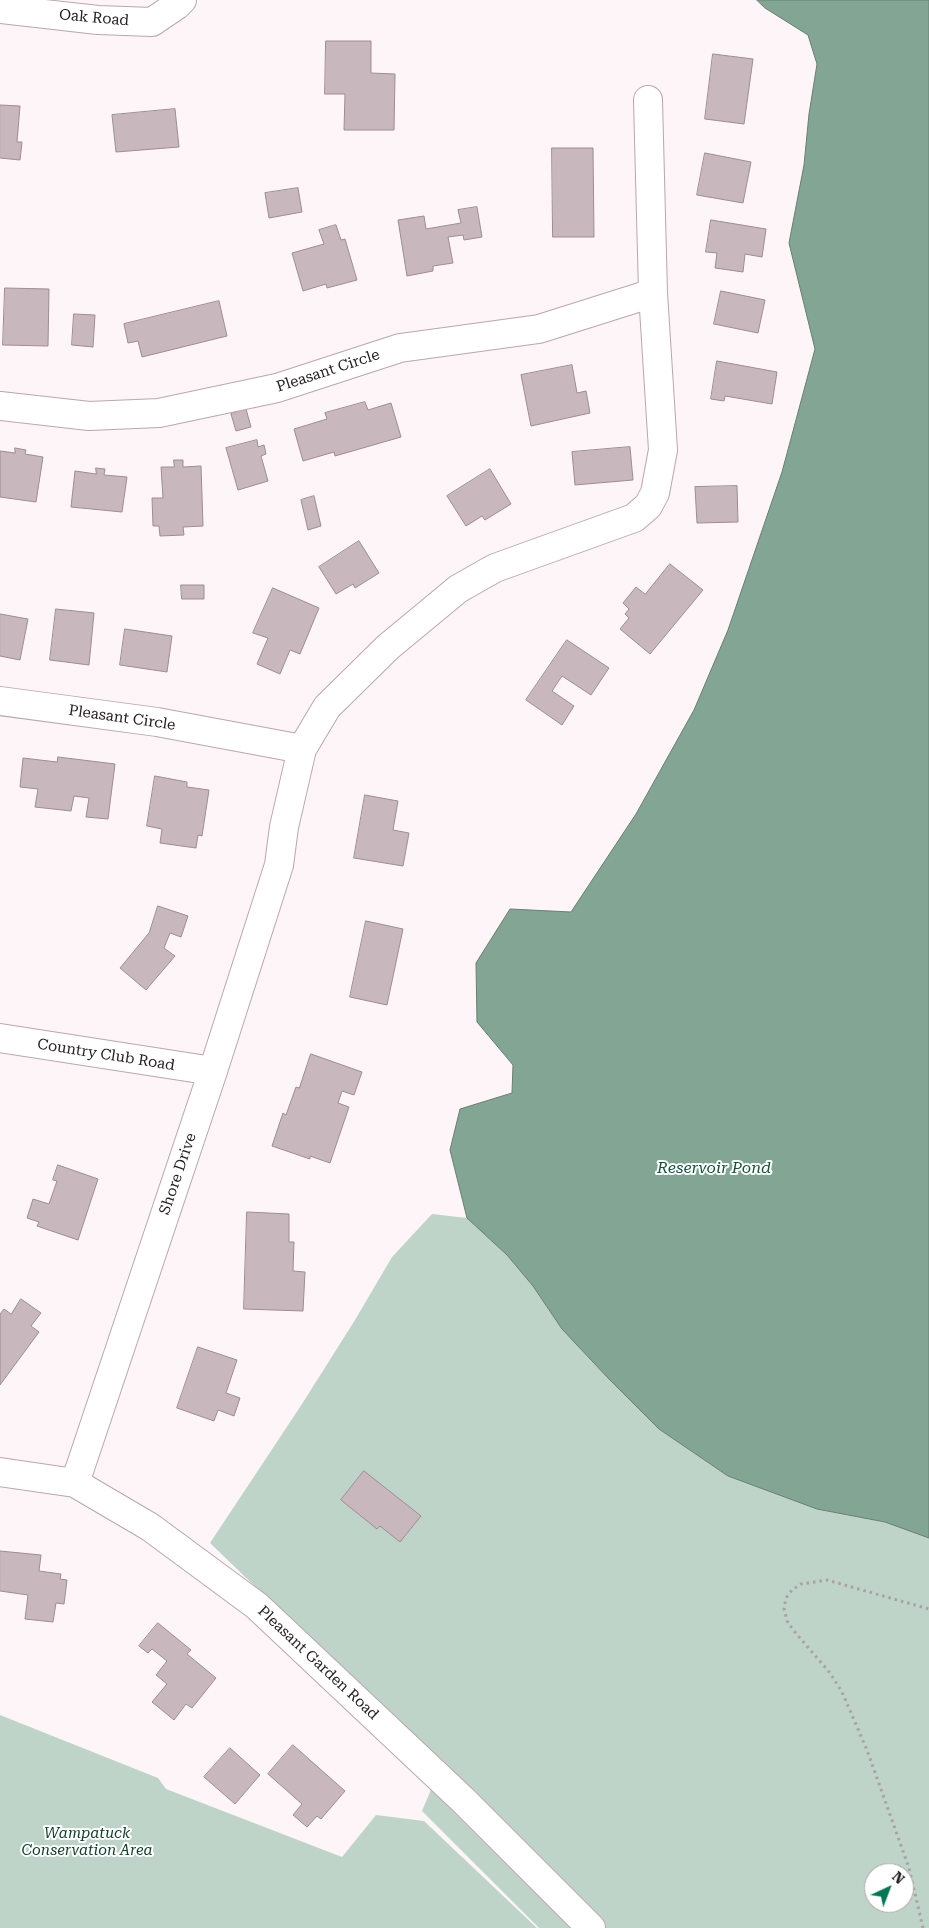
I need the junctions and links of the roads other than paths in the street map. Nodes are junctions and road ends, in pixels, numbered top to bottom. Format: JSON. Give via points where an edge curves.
{"nodes":[{"id":1,"x":182,"y":0,"type":"edge"},
{"id":2,"x":0,"y":9,"type":"edge"},
{"id":3,"x":648,"y":100,"type":"dead end"},
{"id":4,"x":653,"y":293,"type":"junction"},
{"id":5,"x":0,"y":406,"type":"edge"},
{"id":6,"x":0,"y":701,"type":"edge"},
{"id":7,"x":302,"y":749,"type":"junction"},
{"id":8,"x":0,"y":1038,"type":"edge"},
{"id":9,"x":213,"y":1071,"type":"junction"},
{"id":10,"x":0,"y":1472,"type":"edge"},
{"id":11,"x":75,"y":1483,"type":"junction"},
{"id":12,"x":591,"y":1928,"type":"edge"}],
"edges":[{"from":1,"to":2,"type":"street","name":"Oak Road","via":[[152,22],[98,20]]},
{"from":3,"to":4,"type":"street"},
{"from":4,"to":5,"type":"street","name":"Pleasant Circle","via":[[539,329],[400,348],[277,388],[159,413],[89,416]]},
{"from":4,"to":7,"type":"street","via":[[662,450],[655,492],[648,506],[634,518],[495,568],[458,589],[388,647],[327,707]]},
{"from":6,"to":7,"type":"street","name":"Pleasant Circle","via":[[158,722]]},
{"from":7,"to":9,"type":"street","name":"Shore Drive","via":[[279,865]]},
{"from":8,"to":9,"type":"street","name":"Country Club Road"},
{"from":9,"to":11,"type":"street","name":"Shore Drive"},
{"from":10,"to":11,"type":"street","name":"Pleasant Garden Road"},
{"from":11,"to":12,"type":"street","name":"Pleasant Garden Road","via":[[150,1527],[257,1606],[463,1800]]}]}
